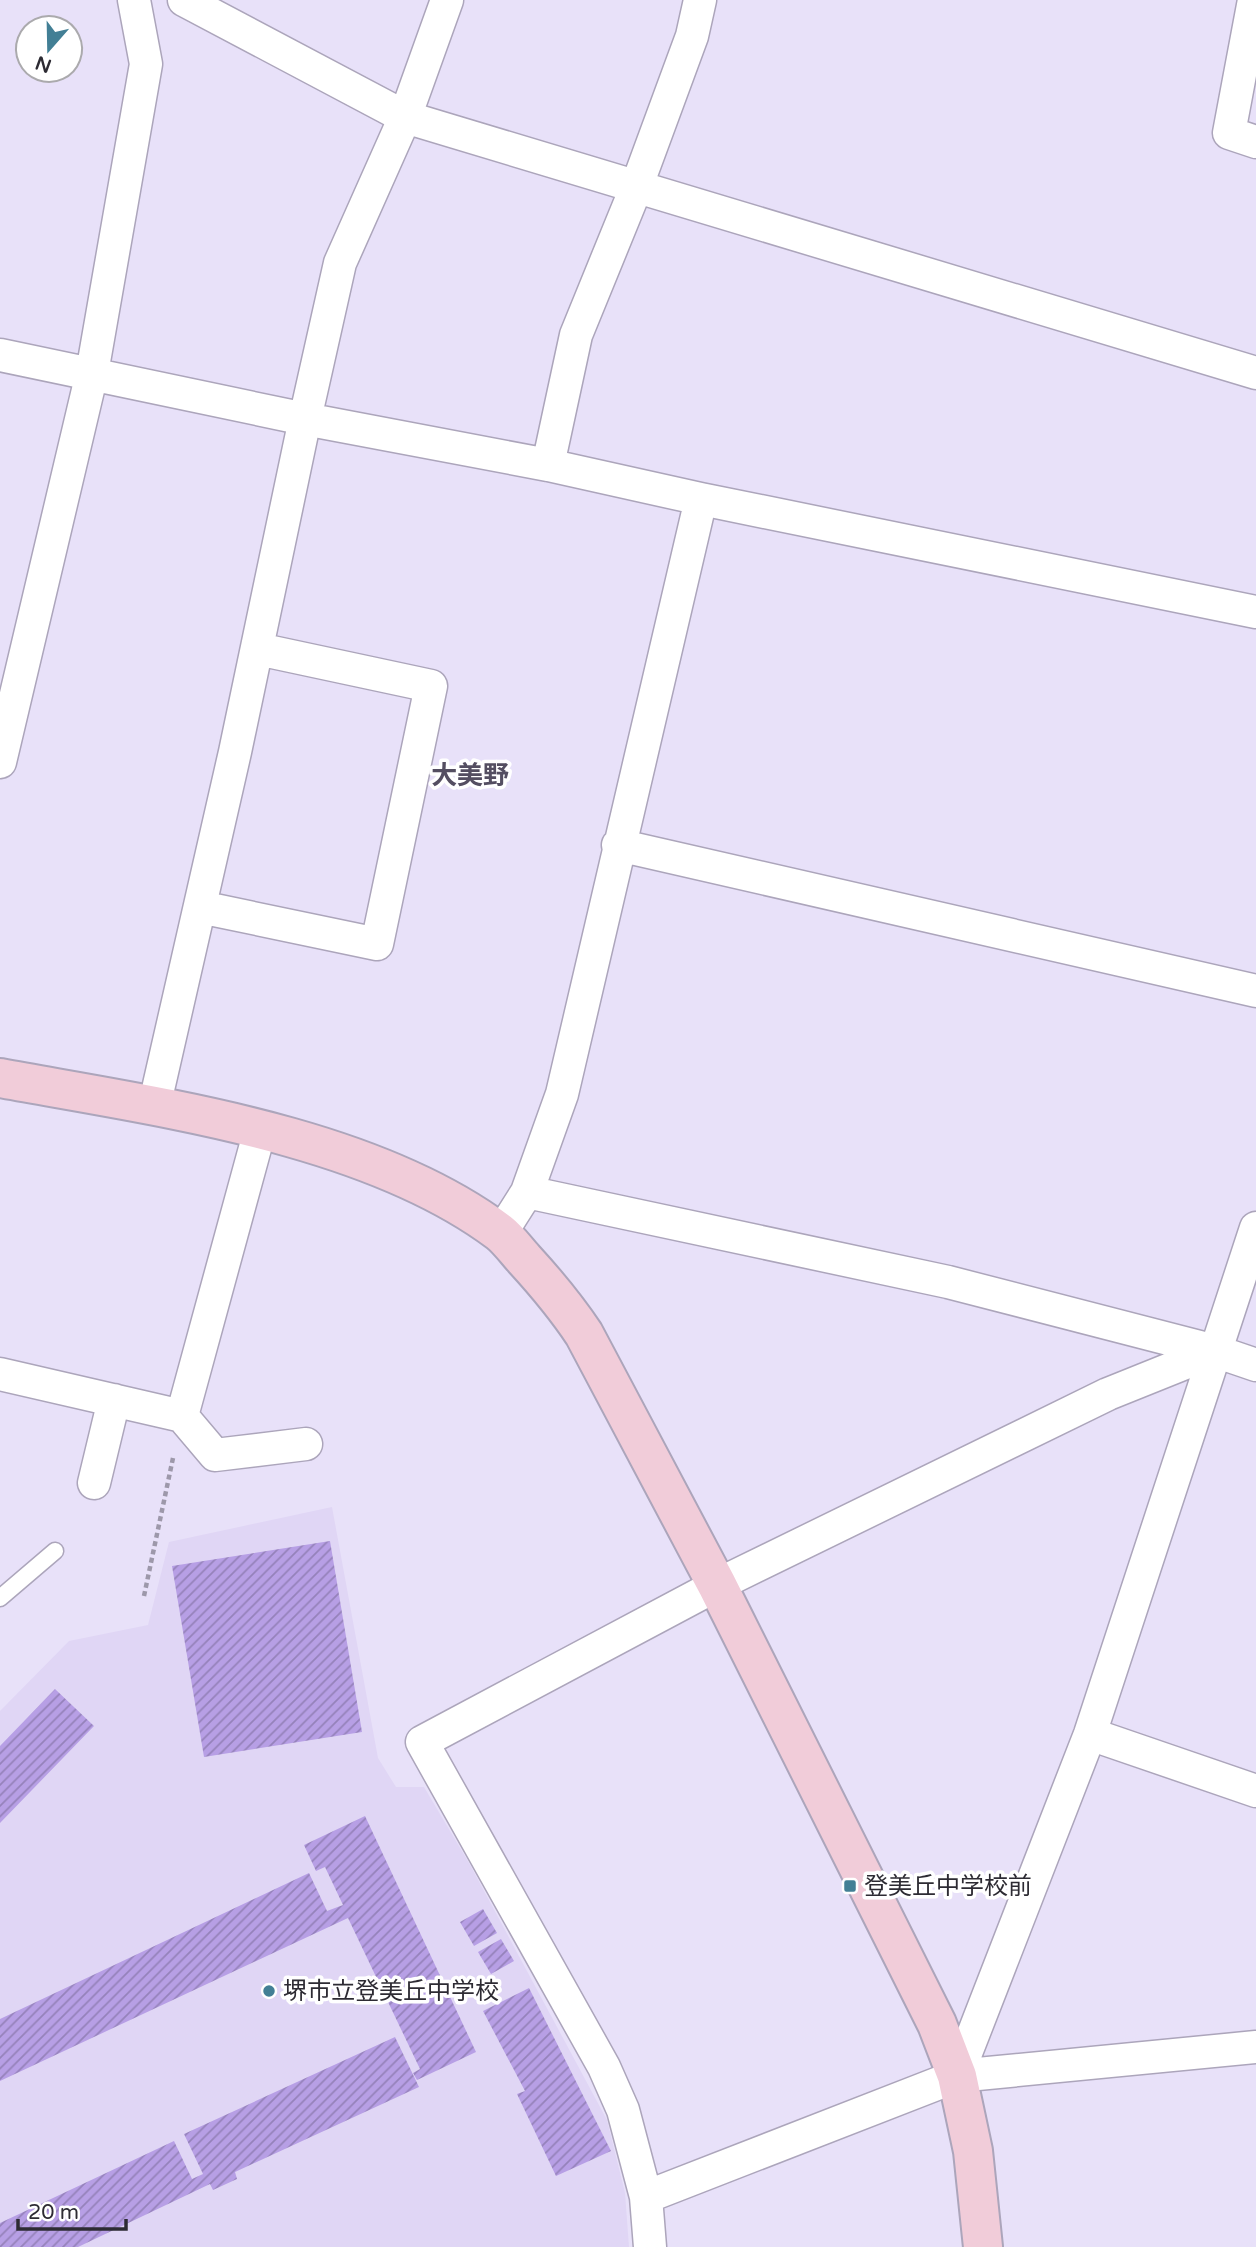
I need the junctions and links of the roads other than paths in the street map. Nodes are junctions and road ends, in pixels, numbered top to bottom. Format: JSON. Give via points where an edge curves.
{"nodes":[{"id":1,"x":134,"y":0,"type":"edge"},
{"id":2,"x":184,"y":0,"type":"edge"},
{"id":3,"x":447,"y":0,"type":"edge"},
{"id":4,"x":700,"y":0,"type":"edge"},
{"id":5,"x":1254,"y":0,"type":"edge"},
{"id":6,"x":405,"y":117,"type":"junction"},
{"id":7,"x":1256,"y":142,"type":"edge"},
{"id":8,"x":636,"y":188,"type":"junction"},
{"id":9,"x":0,"y":355,"type":"edge"},
{"id":10,"x":92,"y":373,"type":"junction"},
{"id":11,"x":1256,"y":373,"type":"edge"},
{"id":12,"x":305,"y":419,"type":"junction"},
{"id":13,"x":548,"y":465,"type":"junction"},
{"id":14,"x":701,"y":499,"type":"junction"},
{"id":15,"x":1256,"y":612,"type":"edge"},
{"id":16,"x":258,"y":649,"type":"junction"},
{"id":17,"x":0,"y":762,"type":"edge"},
{"id":18,"x":618,"y":845,"type":"junction"},
{"id":19,"x":200,"y":906,"type":"junction"},
{"id":20,"x":1256,"y":991,"type":"edge"},
{"id":21,"x":0,"y":1079,"type":"edge"},
{"id":22,"x":154,"y":1107,"type":"junction"},
{"id":23,"x":260,"y":1130,"type":"junction"},
{"id":24,"x":527,"y":1192,"type":"junction"},
{"id":25,"x":1256,"y":1228,"type":"edge"},
{"id":26,"x":501,"y":1233,"type":"junction"},
{"id":27,"x":1215,"y":1351,"type":"junction"},
{"id":28,"x":1256,"y":1365,"type":"edge"},
{"id":29,"x":0,"y":1374,"type":"edge"},
{"id":30,"x":114,"y":1400,"type":"junction"},
{"id":31,"x":182,"y":1416,"type":"junction"},
{"id":32,"x":306,"y":1444,"type":"dead end"},
{"id":33,"x":94,"y":1483,"type":"dead end"},
{"id":34,"x":55,"y":1551,"type":"dead end"},
{"id":35,"x":717,"y":1585,"type":"junction"},
{"id":36,"x":0,"y":1598,"type":"edge"},
{"id":37,"x":1090,"y":1734,"type":"junction"},
{"id":38,"x":1256,"y":1791,"type":"edge"},
{"id":39,"x":1256,"y":2047,"type":"edge"},
{"id":40,"x":957,"y":2076,"type":"junction"},
{"id":41,"x":646,"y":2197,"type":"junction"},
{"id":42,"x":650,"y":2247,"type":"edge"},
{"id":43,"x":983,"y":2247,"type":"edge"}],
"edges":[{"from":1,"to":10,"type":"street","via":[[146,64]]},
{"from":2,"to":6,"type":"street"},
{"from":3,"to":6,"type":"street"},
{"from":4,"to":8,"type":"street","via":[[692,36]]},
{"from":5,"to":7,"type":"street","via":[[1229,133]]},
{"from":6,"to":8,"type":"street"},
{"from":6,"to":12,"type":"street","via":[[340,263]]},
{"from":8,"to":11,"type":"street"},
{"from":8,"to":13,"type":"street","via":[[576,334]]},
{"from":9,"to":10,"type":"street"},
{"from":10,"to":12,"type":"street"},
{"from":10,"to":17,"type":"street"},
{"from":12,"to":13,"type":"street"},
{"from":12,"to":16,"type":"street"},
{"from":13,"to":14,"type":"street"},
{"from":14,"to":15,"type":"street"},
{"from":14,"to":18,"type":"street"},
{"from":16,"to":19,"type":"street"},
{"from":16,"to":19,"type":"street","via":[[431,686],[377,944]]},
{"from":18,"to":20,"type":"street"},
{"from":18,"to":24,"type":"street","via":[[562,1094]]},
{"from":19,"to":22,"type":"street"},
{"from":21,"to":22,"type":"street"},
{"from":22,"to":23,"type":"street"},
{"from":23,"to":26,"type":"street","via":[[353,1158],[439,1194]]},
{"from":23,"to":31,"type":"street"},
{"from":24,"to":26,"type":"street"},
{"from":24,"to":27,"type":"street","via":[[948,1282]]},
{"from":25,"to":27,"type":"street"},
{"from":26,"to":35,"type":"street","via":[[559,1297],[584,1334]]},
{"from":27,"to":28,"type":"street"},
{"from":27,"to":35,"type":"street","via":[[1108,1394]]},
{"from":27,"to":37,"type":"street"},
{"from":29,"to":30,"type":"street"},
{"from":30,"to":31,"type":"street"},
{"from":30,"to":33,"type":"street"},
{"from":31,"to":32,"type":"street","via":[[215,1455]]},
{"from":34,"to":36,"type":"lane"},
{"from":35,"to":40,"type":"street","via":[[937,2024]]},
{"from":35,"to":41,"type":"street","via":[[422,1742],[604,2067],[623,2110]]},
{"from":37,"to":38,"type":"street"},
{"from":37,"to":40,"type":"street"},
{"from":39,"to":40,"type":"street"},
{"from":40,"to":41,"type":"street"},
{"from":40,"to":43,"type":"street","via":[[973,2151]]},
{"from":41,"to":42,"type":"street"}]}
